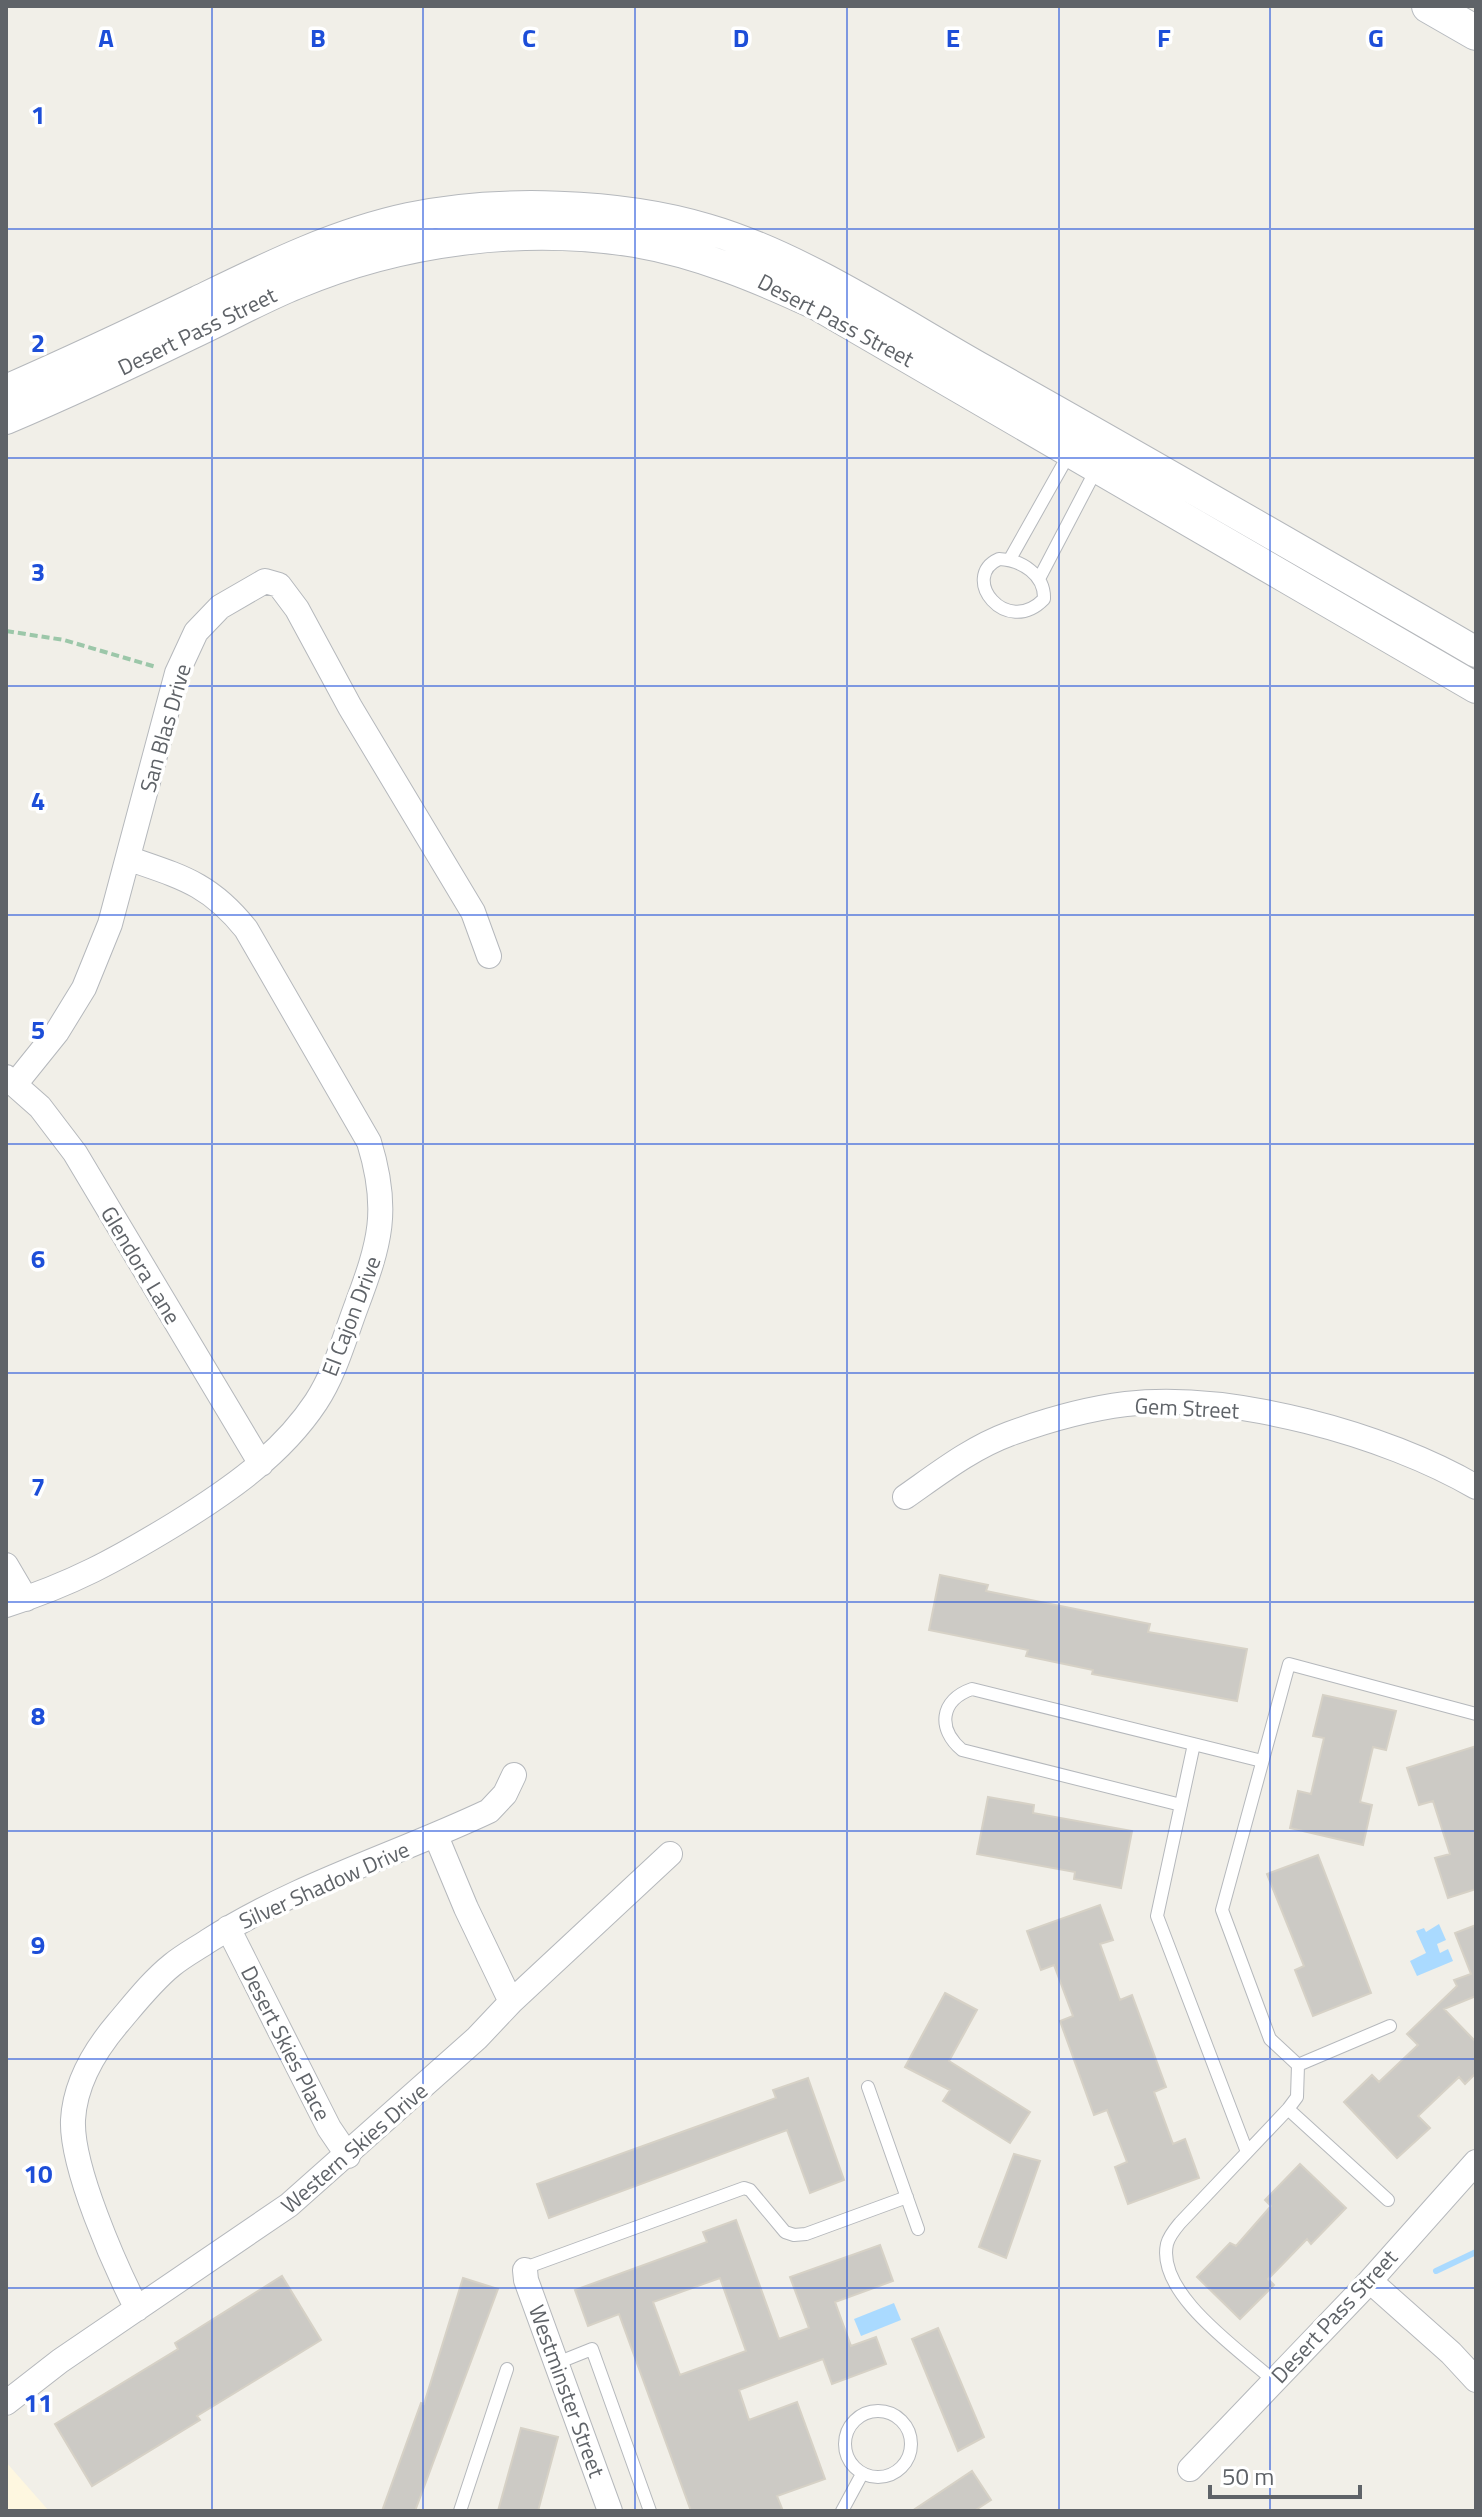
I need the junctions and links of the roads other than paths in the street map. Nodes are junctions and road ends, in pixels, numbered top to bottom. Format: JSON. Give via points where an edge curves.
{"nodes":[{"id":1,"x":1429,"y":6,"type":"edge"},
{"id":2,"x":1476,"y":33,"type":"edge"},
{"id":3,"x":705,"y":228,"type":"junction"},
{"id":4,"x":697,"y":257,"type":"junction"},
{"id":5,"x":90,"y":368,"type":"junction"},
{"id":6,"x":6,"y":390,"type":"edge"},
{"id":7,"x":6,"y":419,"type":"edge"},
{"id":8,"x":1091,"y":446,"type":"junction"},
{"id":9,"x":1010,"y":559,"type":"junction"},
{"id":10,"x":1040,"y":577,"type":"junction"},
{"id":11,"x":1476,"y":652,"type":"edge"},
{"id":12,"x":1476,"y":688,"type":"edge"},
{"id":13,"x":130,"y":859,"type":"junction"},
{"id":14,"x":489,"y":956,"type":"dead end"},
{"id":15,"x":11,"y":1080,"type":"edge"},
{"id":16,"x":261,"y":1464,"type":"junction"},
{"id":17,"x":1476,"y":1487,"type":"edge"},
{"id":18,"x":905,"y":1497,"type":"dead end"},
{"id":19,"x":6,"y":1565,"type":"edge"},
{"id":20,"x":16,"y":1602,"type":"edge"},
{"id":21,"x":1476,"y":1714,"type":"edge"},
{"id":22,"x":1194,"y":1744,"type":"junction"},
{"id":23,"x":1262,"y":1761,"type":"junction"},
{"id":24,"x":514,"y":1775,"type":"dead end"},
{"id":25,"x":1181,"y":1805,"type":"junction"},
{"id":26,"x":436,"y":1836,"type":"junction"},
{"id":27,"x":670,"y":1854,"type":"dead end"},
{"id":28,"x":228,"y":1928,"type":"junction"},
{"id":29,"x":511,"y":2002,"type":"junction"},
{"id":30,"x":1390,"y":2026,"type":"dead end"},
{"id":31,"x":1298,"y":2065,"type":"junction"},
{"id":32,"x":868,"y":2087,"type":"dead end"},
{"id":33,"x":1288,"y":2109,"type":"junction"},
{"id":34,"x":1247,"y":2152,"type":"junction"},
{"id":35,"x":348,"y":2156,"type":"junction"},
{"id":36,"x":1476,"y":2162,"type":"edge"},
{"id":37,"x":907,"y":2197,"type":"junction"},
{"id":38,"x":1388,"y":2200,"type":"dead end"},
{"id":39,"x":918,"y":2229,"type":"dead end"},
{"id":40,"x":525,"y":2270,"type":"joint"},
{"id":41,"x":1370,"y":2281,"type":"junction"},
{"id":42,"x":137,"y":2309,"type":"junction"},
{"id":43,"x":557,"y":2363,"type":"junction"},
{"id":44,"x":507,"y":2369,"type":"dead end"},
{"id":45,"x":1476,"y":2380,"type":"edge"},
{"id":46,"x":1274,"y":2381,"type":"junction"},
{"id":47,"x":6,"y":2403,"type":"edge"},
{"id":48,"x":1190,"y":2469,"type":"dead end"},
{"id":49,"x":862,"y":2474,"type":"junction"},
{"id":50,"x":460,"y":2511,"type":"edge"},
{"id":51,"x":610,"y":2511,"type":"edge"},
{"id":52,"x":650,"y":2511,"type":"edge"},
{"id":53,"x":842,"y":2511,"type":"edge"}],
"edges":[{"from":1,"to":2,"type":"main road"},
{"from":3,"to":4,"type":"street"},
{"from":3,"to":5,"type":"street","name":"Desert Pass Street","via":[[628,213],[556,207],[410,218],[287,258]]},
{"from":3,"to":8,"type":"street","name":"Desert Pass Street","via":[[803,269]]},
{"from":4,"to":5,"type":"street","name":"Desert Pass Street","via":[[635,242],[569,236],[485,238],[417,247],[297,283]]},
{"from":4,"to":8,"type":"street","name":"Desert Pass Street","via":[[817,305]]},
{"from":5,"to":6,"type":"street","name":"Desert Pass Street"},
{"from":5,"to":7,"type":"street","name":"Desert Pass Street"},
{"from":8,"to":9,"type":"lane"},
{"from":8,"to":10,"type":"lane"},
{"from":8,"to":11,"type":"street","name":"Desert Pass Street"},
{"from":8,"to":12,"type":"street","name":"Desert Pass Street"},
{"from":9,"to":10,"type":"lane"},
{"from":9,"to":10,"type":"lane","via":[[989,563],[983,575],[991,599],[1005,610],[1024,613],[1036,608],[1044,599]]},
{"from":13,"to":14,"type":"street","name":"San Blas Drive","via":[[177,673],[196,632],[220,607],[272,582],[297,609],[473,912]]},
{"from":13,"to":15,"type":"street","name":"San Blas Drive","via":[[84,988],[57,1032]]},
{"from":13,"to":16,"type":"street","name":"El Cajon Drive","via":[[198,884],[231,910],[361,1127],[377,1168],[381,1202],[376,1254],[334,1367],[300,1423]]},
{"from":15,"to":16,"type":"street","name":"Glendora Lane","via":[[40,1107],[75,1153]]},
{"from":16,"to":20,"type":"street","name":"El Cajon Drive","via":[[111,1563]]},
{"from":17,"to":18,"type":"street","name":"Gem Street","via":[[1416,1456],[1335,1429],[1255,1411],[1129,1404],[1078,1412],[1006,1435]]},
{"from":19,"to":20,"type":"street"},
{"from":21,"to":23,"type":"lane","via":[[1289,1664]]},
{"from":22,"to":23,"type":"lane"},
{"from":22,"to":25,"type":"lane"},
{"from":22,"to":25,"type":"lane","via":[[972,1689],[959,1694],[946,1715],[946,1729],[962,1750]]},
{"from":23,"to":31,"type":"lane","via":[[1222,1910],[1270,2039]]},
{"from":24,"to":26,"type":"street","name":"Silver Shadow Drive","via":[[489,1811]]},
{"from":25,"to":34,"type":"lane","via":[[1157,1916]]},
{"from":26,"to":28,"type":"street","name":"Silver Shadow Drive"},
{"from":26,"to":29,"type":"street"},
{"from":27,"to":29,"type":"street","name":"Western Skies Drive"},
{"from":28,"to":35,"type":"street","name":"Desert Skies Place"},
{"from":28,"to":42,"type":"street","name":"Silver Shadow Drive","via":[[173,1964],[141,1995],[90,2061],[76,2100],[77,2161]]},
{"from":29,"to":35,"type":"street","name":"Western Skies Drive"},
{"from":30,"to":31,"type":"lane"},
{"from":31,"to":33,"type":"lane","via":[[1297,2097]]},
{"from":32,"to":37,"type":"lane"},
{"from":33,"to":34,"type":"lane"},
{"from":33,"to":38,"type":"lane"},
{"from":34,"to":46,"type":"lane","via":[[1180,2223],[1168,2241],[1167,2254],[1178,2291],[1190,2307]]},
{"from":35,"to":42,"type":"street","name":"Western Skies Drive","via":[[266,2223]]},
{"from":36,"to":41,"type":"street","name":"Desert Pass Street"},
{"from":37,"to":39,"type":"lane"},
{"from":37,"to":40,"type":"lane","via":[[794,2235],[744,2188]]},
{"from":40,"to":43,"type":"street","name":"Westminster Street"},
{"from":41,"to":45,"type":"street"},
{"from":41,"to":46,"type":"street","name":"Desert Pass Street"},
{"from":42,"to":47,"type":"street","name":"Western Skies Drive"},
{"from":43,"to":51,"type":"street","name":"Westminster Street"},
{"from":43,"to":52,"type":"lane","via":[[592,2349]]},
{"from":44,"to":50,"type":"lane"},
{"from":46,"to":48,"type":"street","name":"Desert Pass Street"},
{"from":49,"to":49,"type":"lane","via":[[890,2476],[906,2463],[910,2433],[896,2416],[874,2411],[848,2429],[845,2451]]},
{"from":49,"to":53,"type":"lane"}]}
